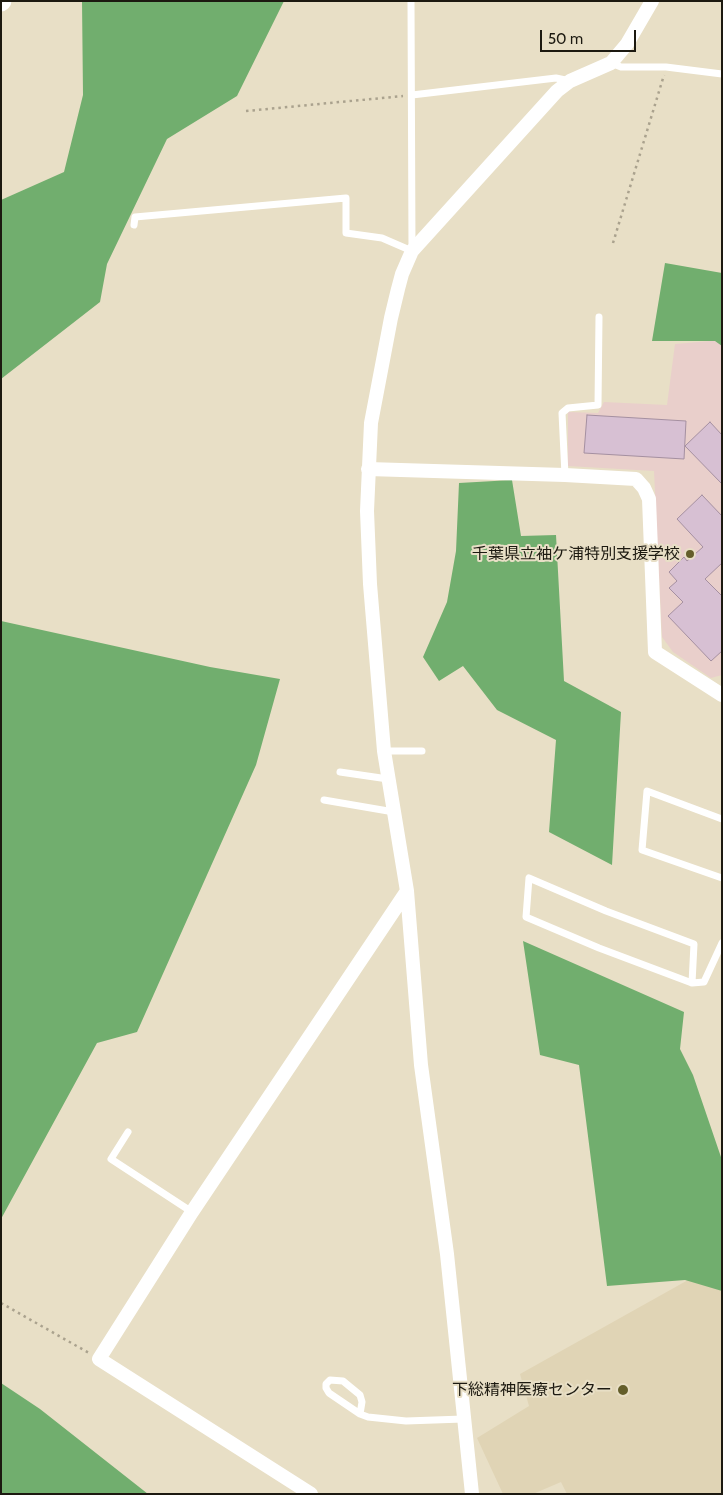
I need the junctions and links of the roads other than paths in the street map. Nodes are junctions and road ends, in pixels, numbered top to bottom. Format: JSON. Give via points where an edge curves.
{"nodes":[{"id":1,"x":411,"y":1,"type":"edge"},
{"id":2,"x":652,"y":1,"type":"edge"},
{"id":3,"x":611,"y":63,"type":"junction"},
{"id":4,"x":722,"y":74,"type":"edge"},
{"id":5,"x":570,"y":81,"type":"junction"},
{"id":6,"x":412,"y":95,"type":"junction"},
{"id":7,"x":134,"y":225,"type":"dead end"},
{"id":8,"x":412,"y":251,"type":"junction"},
{"id":9,"x":599,"y":317,"type":"dead end"},
{"id":10,"x":368,"y":469,"type":"junction"},
{"id":11,"x":565,"y":475,"type":"junction"},
{"id":12,"x":721,"y":694,"type":"edge"},
{"id":13,"x":384,"y":751,"type":"junction"},
{"id":14,"x":422,"y":751,"type":"dead end"},
{"id":15,"x":340,"y":772,"type":"dead end"},
{"id":16,"x":388,"y":779,"type":"junction"},
{"id":17,"x":324,"y":800,"type":"dead end"},
{"id":18,"x":394,"y":812,"type":"junction"},
{"id":19,"x":722,"y":819,"type":"edge"},
{"id":20,"x":722,"y":878,"type":"edge"},
{"id":21,"x":407,"y":891,"type":"junction"},
{"id":22,"x":722,"y":943,"type":"edge"},
{"id":23,"x":692,"y":983,"type":"junction"},
{"id":24,"x":128,"y":1132,"type":"dead end"},
{"id":25,"x":192,"y":1212,"type":"junction"},
{"id":26,"x":360,"y":1414,"type":"junction"},
{"id":27,"x":464,"y":1419,"type":"junction"},
{"id":28,"x":311,"y":1494,"type":"edge"},
{"id":29,"x":472,"y":1494,"type":"edge"}],
"edges":[{"from":1,"to":6,"type":"lane"},
{"from":2,"to":3,"type":"street","via":[[627,44]]},
{"from":3,"to":4,"type":"lane","via":[[620,67],[666,67]]},
{"from":3,"to":5,"type":"street"},
{"from":5,"to":6,"type":"lane","via":[[556,78]]},
{"from":5,"to":8,"type":"street","via":[[557,91]]},
{"from":6,"to":8,"type":"lane"},
{"from":7,"to":8,"type":"lane","via":[[135,217],[346,198],[346,232],[382,238]]},
{"from":8,"to":10,"type":"street","via":[[402,274],[391,318],[371,424]]},
{"from":9,"to":11,"type":"lane","via":[[598,405],[568,408],[562,413]]},
{"from":10,"to":11,"type":"street"},
{"from":10,"to":13,"type":"street","via":[[370,584]]},
{"from":11,"to":12,"type":"street","via":[[636,479],[644,488],[649,499],[655,652]]},
{"from":13,"to":14,"type":"lane"},
{"from":13,"to":16,"type":"street"},
{"from":15,"to":16,"type":"lane"},
{"from":16,"to":18,"type":"street"},
{"from":17,"to":18,"type":"lane"},
{"from":18,"to":21,"type":"street"},
{"from":19,"to":20,"type":"lane","via":[[646,791],[642,850]]},
{"from":21,"to":25,"type":"street"},
{"from":21,"to":27,"type":"street","via":[[421,1065],[447,1254]]},
{"from":22,"to":23,"type":"lane","via":[[704,982]]},
{"from":23,"to":23,"type":"lane","via":[[526,917],[529,878],[694,944]]},
{"from":24,"to":25,"type":"lane","via":[[111,1159]]},
{"from":25,"to":28,"type":"street","via":[[99,1359]]},
{"from":26,"to":26,"type":"lane","via":[[329,1394],[326,1384],[330,1380],[343,1381],[360,1395]]},
{"from":26,"to":27,"type":"lane","via":[[406,1421]]},
{"from":27,"to":29,"type":"street"}]}
